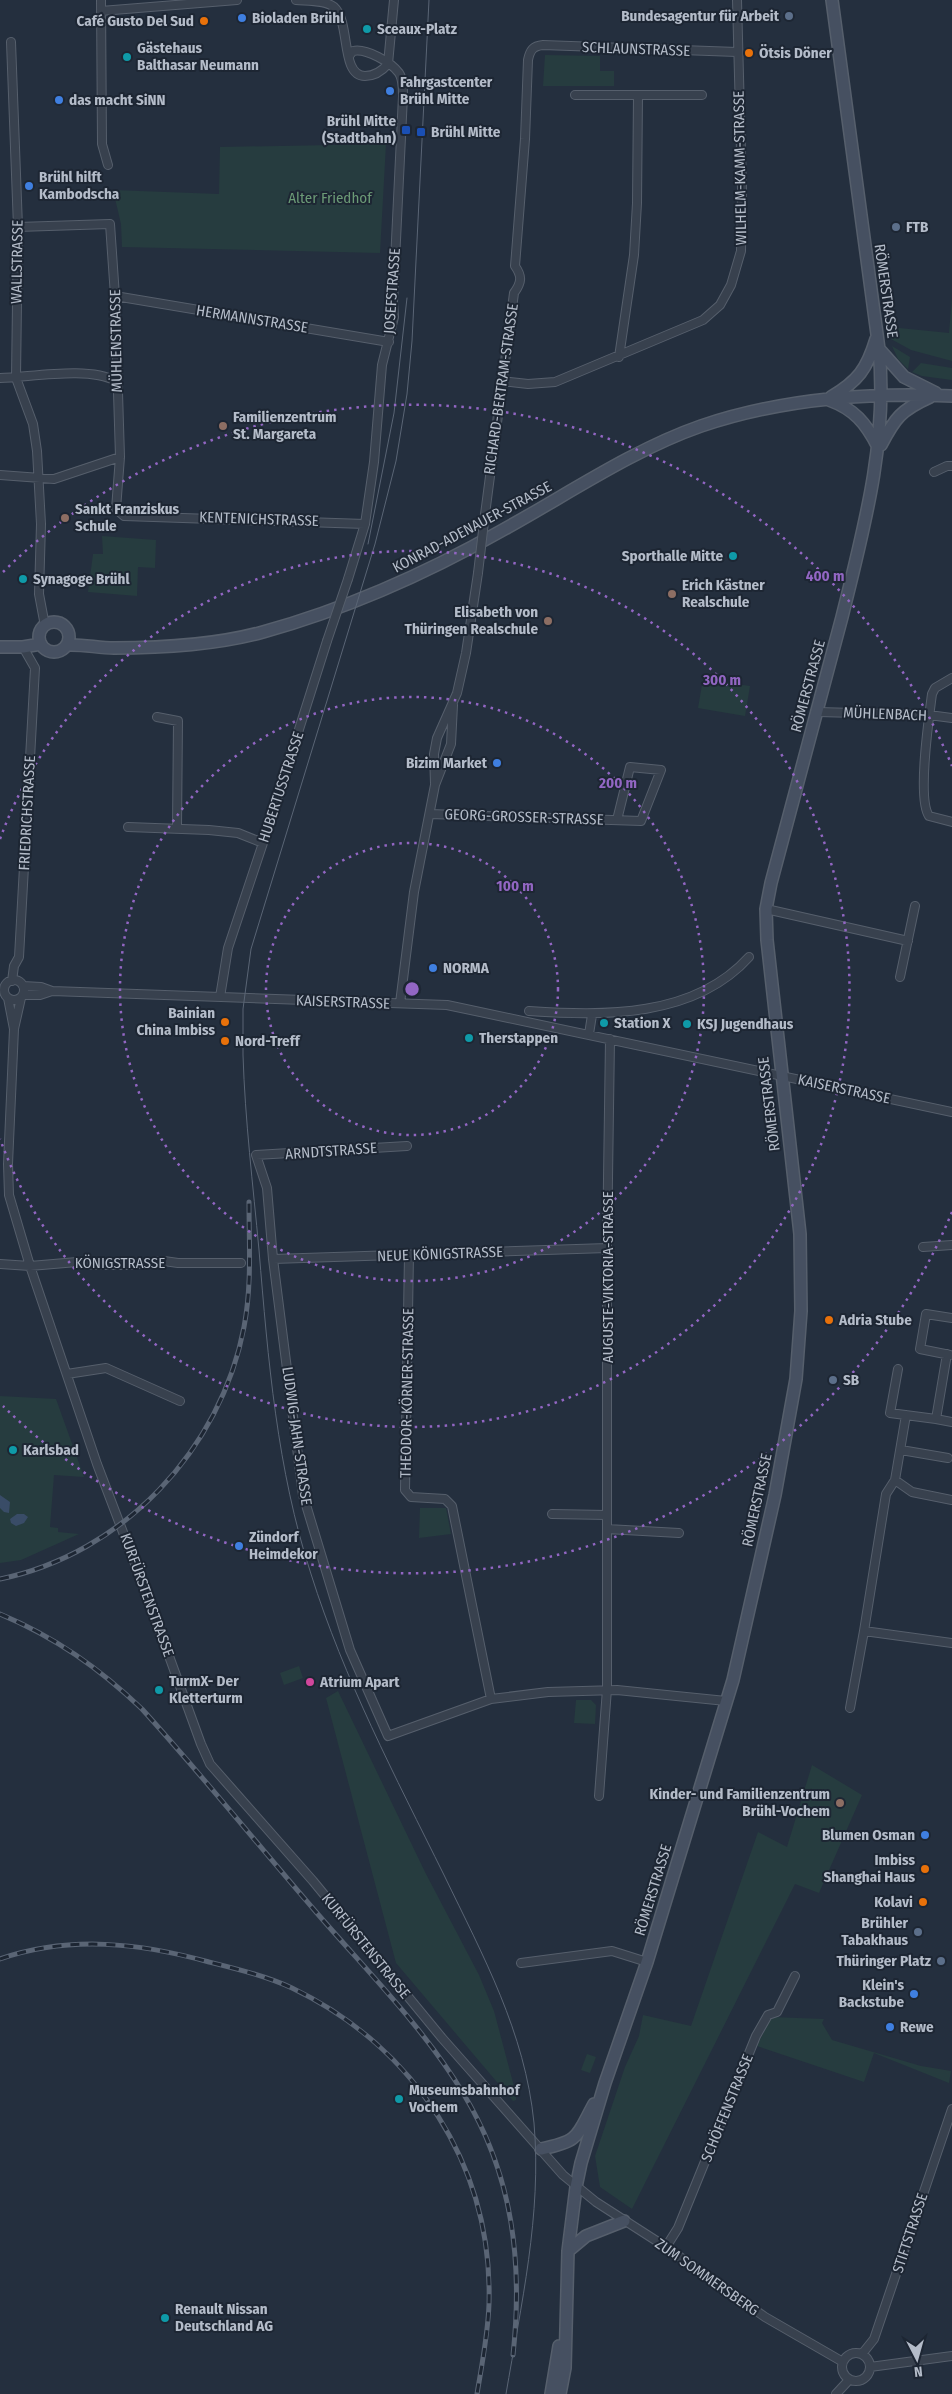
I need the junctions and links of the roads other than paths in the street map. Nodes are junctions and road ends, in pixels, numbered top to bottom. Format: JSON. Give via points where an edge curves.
{"nodes":[{"id":1,"x":101,"y":0,"type":"edge"},
{"id":2,"x":237,"y":0,"type":"edge"},
{"id":3,"x":296,"y":0,"type":"edge"},
{"id":4,"x":394,"y":0,"type":"edge"},
{"id":5,"x":737,"y":0,"type":"edge"},
{"id":6,"x":832,"y":0,"type":"edge"},
{"id":7,"x":101,"y":11,"type":"junction"},
{"id":8,"x":12,"y":42,"type":"dead end"},
{"id":9,"x":534,"y":46,"type":"joint"},
{"id":10,"x":737,"y":52,"type":"junction"},
{"id":11,"x":349,"y":56,"type":"junction"},
{"id":12,"x":388,"y":64,"type":"junction"},
{"id":13,"x":702,"y":94,"type":"dead end"},
{"id":14,"x":575,"y":95,"type":"dead end"},
{"id":15,"x":638,"y":95,"type":"junction"},
{"id":16,"x":108,"y":165,"type":"dead end"},
{"id":17,"x":18,"y":227,"type":"junction"},
{"id":18,"x":115,"y":296,"type":"junction"},
{"id":19,"x":877,"y":335,"type":"junction"},
{"id":20,"x":389,"y":342,"type":"junction"},
{"id":21,"x":879,"y":349,"type":"junction"},
{"id":22,"x":619,"y":357,"type":"junction"},
{"id":23,"x":0,"y":378,"type":"edge"},
{"id":24,"x":16,"y":378,"type":"junction"},
{"id":25,"x":116,"y":381,"type":"junction"},
{"id":26,"x":502,"y":381,"type":"junction"},
{"id":27,"x":882,"y":395,"type":"junction"},
{"id":28,"x":943,"y":396,"type":"edge"},
{"id":29,"x":827,"y":399,"type":"junction"},
{"id":30,"x":878,"y":449,"type":"junction"},
{"id":31,"x":120,"y":458,"type":"junction"},
{"id":32,"x":952,"y":466,"type":"edge"},
{"id":33,"x":934,"y":472,"type":"dead end"},
{"id":34,"x":0,"y":475,"type":"edge"},
{"id":35,"x":38,"y":480,"type":"junction"},
{"id":36,"x":365,"y":524,"type":"junction"},
{"id":37,"x":348,"y":579,"type":"joint"},
{"id":38,"x":45,"y":626,"type":"junction"},
{"id":39,"x":41,"y":644,"type":"junction"},
{"id":40,"x":67,"y":645,"type":"junction"},
{"id":41,"x":0,"y":647,"type":"edge"},
{"id":42,"x":23,"y":647,"type":"junction"},
{"id":43,"x":952,"y":678,"type":"edge"},
{"id":44,"x":453,"y":706,"type":"junction"},
{"id":45,"x":818,"y":712,"type":"junction"},
{"id":46,"x":929,"y":715,"type":"junction"},
{"id":47,"x":157,"y":717,"type":"dead end"},
{"id":48,"x":952,"y":718,"type":"edge"},
{"id":49,"x":435,"y":785,"type":"junction"},
{"id":50,"x":430,"y":814,"type":"junction"},
{"id":51,"x":617,"y":820,"type":"junction"},
{"id":52,"x":952,"y":822,"type":"edge"},
{"id":53,"x":128,"y":827,"type":"dead end"},
{"id":54,"x":177,"y":828,"type":"junction"},
{"id":55,"x":264,"y":843,"type":"junction"},
{"id":56,"x":916,"y":906,"type":"dead end"},
{"id":57,"x":766,"y":909,"type":"junction"},
{"id":58,"x":908,"y":940,"type":"junction"},
{"id":59,"x":749,"y":957,"type":"dead end"},
{"id":60,"x":900,"y":977,"type":"dead end"},
{"id":61,"x":6,"y":983,"type":"edge"},
{"id":62,"x":23,"y":986,"type":"junction"},
{"id":63,"x":52,"y":992,"type":"junction"},
{"id":64,"x":5,"y":996,"type":"edge"},
{"id":65,"x":22,"y":996,"type":"junction"},
{"id":66,"x":220,"y":997,"type":"junction"},
{"id":67,"x":400,"y":1003,"type":"junction"},
{"id":68,"x":529,"y":1012,"type":"dead end"},
{"id":69,"x":592,"y":1015,"type":"junction"},
{"id":70,"x":14,"y":1029,"type":"junction"},
{"id":71,"x":589,"y":1034,"type":"junction"},
{"id":72,"x":610,"y":1039,"type":"junction"},
{"id":73,"x":781,"y":1076,"type":"junction"},
{"id":74,"x":952,"y":1112,"type":"edge"},
{"id":75,"x":407,"y":1146,"type":"dead end"},
{"id":76,"x":256,"y":1156,"type":"joint"},
{"id":77,"x":952,"y":1245,"type":"edge"},
{"id":78,"x":923,"y":1247,"type":"dead end"},
{"id":79,"x":607,"y":1248,"type":"junction"},
{"id":80,"x":409,"y":1255,"type":"junction"},
{"id":81,"x":273,"y":1259,"type":"junction"},
{"id":82,"x":241,"y":1262,"type":"dead end"},
{"id":83,"x":0,"y":1264,"type":"edge"},
{"id":84,"x":30,"y":1266,"type":"junction"},
{"id":85,"x":952,"y":1318,"type":"edge"},
{"id":86,"x":949,"y":1355,"type":"edge"},
{"id":87,"x":898,"y":1369,"type":"dead end"},
{"id":88,"x":67,"y":1374,"type":"junction"},
{"id":89,"x":180,"y":1401,"type":"dead end"},
{"id":90,"x":906,"y":1415,"type":"junction"},
{"id":91,"x":936,"y":1419,"type":"junction"},
{"id":92,"x":952,"y":1422,"type":"edge"},
{"id":93,"x":900,"y":1450,"type":"junction"},
{"id":94,"x":948,"y":1458,"type":"dead end"},
{"id":95,"x":894,"y":1480,"type":"junction"},
{"id":96,"x":952,"y":1500,"type":"edge"},
{"id":97,"x":552,"y":1514,"type":"dead end"},
{"id":98,"x":607,"y":1515,"type":"junction"},
{"id":99,"x":607,"y":1530,"type":"junction"},
{"id":100,"x":679,"y":1532,"type":"dead end"},
{"id":101,"x":864,"y":1631,"type":"junction"},
{"id":102,"x":952,"y":1643,"type":"edge"},
{"id":103,"x":607,"y":1690,"type":"junction"},
{"id":104,"x":491,"y":1699,"type":"junction"},
{"id":105,"x":726,"y":1701,"type":"junction"},
{"id":106,"x":850,"y":1708,"type":"dead end"},
{"id":107,"x":599,"y":1796,"type":"dead end"},
{"id":108,"x":647,"y":1962,"type":"junction"},
{"id":109,"x":521,"y":1963,"type":"dead end"},
{"id":110,"x":796,"y":1976,"type":"dead end"},
{"id":111,"x":605,"y":2083,"type":"junction"},
{"id":112,"x":952,"y":2109,"type":"edge"},
{"id":113,"x":541,"y":2150,"type":"junction"},
{"id":114,"x":576,"y":2187,"type":"junction"},
{"id":115,"x":624,"y":2221,"type":"junction"},
{"id":116,"x":666,"y":2247,"type":"junction"},
{"id":117,"x":568,"y":2251,"type":"junction"},
{"id":118,"x":565,"y":2310,"type":"junction"},
{"id":119,"x":862,"y":2354,"type":"junction"},
{"id":120,"x":952,"y":2356,"type":"edge"},
{"id":121,"x":842,"y":2362,"type":"junction"},
{"id":122,"x":870,"y":2367,"type":"junction"},
{"id":123,"x":849,"y":2380,"type":"junction"},
{"id":124,"x":551,"y":2394,"type":"edge"},
{"id":125,"x":560,"y":2394,"type":"edge"},
{"id":126,"x":836,"y":2394,"type":"edge"}],
"edges":[{"from":1,"to":7,"type":"street"},
{"from":2,"to":7,"type":"street"},
{"from":3,"to":11,"type":"street","via":[[328,3],[334,7],[344,25]]},
{"from":4,"to":12,"type":"street"},
{"from":5,"to":10,"type":"street","name":"WILHELM-KAMM-STRASSE"},
{"from":6,"to":19,"type":"main road","name":"RÖMERSTRASSE"},
{"from":7,"to":16,"type":"street","via":[[102,144]]},
{"from":8,"to":17,"type":"street","name":"WALLSTRASSE"},
{"from":9,"to":10,"type":"street","name":"SCHLAUNSTRASSE"},
{"from":9,"to":26,"type":"street","name":"RICHARD-BERTRAM-STRASSE","via":[[528,60],[515,266],[521,280],[514,293]]},
{"from":10,"to":22,"type":"street","name":"WILHELM-KAMM-STRASSE","via":[[740,73],[741,251],[731,285],[720,305],[703,320]]},
{"from":11,"to":12,"type":"street","via":[[353,51],[362,50]]},
{"from":11,"to":12,"type":"street","via":[[352,69],[358,75],[371,76]]},
{"from":12,"to":20,"type":"street","name":"JOSEFSTRASSE","via":[[399,73],[403,96],[394,317]]},
{"from":13,"to":15,"type":"street"},
{"from":14,"to":15,"type":"street"},
{"from":15,"to":22,"type":"street","via":[[638,203]]},
{"from":17,"to":18,"type":"street","name":"MÜHLENSTRASSE","via":[[110,224]]},
{"from":17,"to":24,"type":"street","name":"WALLSTRASSE"},
{"from":18,"to":20,"type":"street","name":"HERMANNSTRASSE"},
{"from":18,"to":25,"type":"street","name":"MÜHLENSTRASSE"},
{"from":19,"to":21,"type":"main road","name":"RÖMERSTRASSE"},
{"from":19,"to":29,"type":"main road","via":[[868,364],[860,375]]},
{"from":20,"to":36,"type":"street","name":"JOSEFSTRASSE","via":[[382,365]]},
{"from":21,"to":27,"type":"main road","name":"RÖMERSTRASSE"},
{"from":21,"to":28,"type":"main road","via":[[904,377]]},
{"from":22,"to":26,"type":"street","name":"WILHELM-KAMM-STRASSE","via":[[555,382],[528,384]]},
{"from":23,"to":24,"type":"street"},
{"from":24,"to":25,"type":"street","via":[[39,374],[105,375]]},
{"from":24,"to":35,"type":"street","name":"WALLSTRASSE","via":[[33,424]]},
{"from":25,"to":31,"type":"street","name":"MÜHLENSTRASSE"},
{"from":26,"to":44,"type":"street","name":"RICHARD-BERTRAM-STRASSE","bridge":true,"via":[[466,653]]},
{"from":27,"to":28,"type":"main road","name":"KONRAD-ADENAUER-STRASSE"},
{"from":27,"to":29,"type":"main road","name":"KONRAD-ADENAUER-STRASSE"},
{"from":27,"to":30,"type":"main road","name":"RÖMERSTRASSE"},
{"from":28,"to":30,"type":"main road","via":[[910,406],[898,415]]},
{"from":29,"to":30,"type":"main road","via":[[856,414],[868,428]]},
{"from":29,"to":40,"type":"main road","name":"KONRAD-ADENAUER-STRASSE","via":[[784,405],[700,426],[621,464],[446,560],[372,594],[262,633],[189,644],[115,648]]},
{"from":30,"to":45,"type":"main road","name":"RÖMERSTRASSE","via":[[868,514]]},
{"from":31,"to":35,"type":"street","via":[[54,479]]},
{"from":31,"to":36,"type":"street","name":"KENTENICHSTRASSE","via":[[116,509],[124,516]]},
{"from":32,"to":33,"type":"street"},
{"from":34,"to":35,"type":"street"},
{"from":35,"to":38,"type":"street","name":"WALLSTRASSE","via":[[41,524],[39,594]]},
{"from":36,"to":37,"type":"street","name":"JOSEFSTRASSE"},
{"from":37,"to":55,"type":"street","name":"HUBERTUSSTRASSE","bridge":true},
{"from":38,"to":39,"type":"main road","via":[[39,638]]},
{"from":38,"to":40,"type":"main road","via":[[54,622],[64,626],[69,634]]},
{"from":39,"to":40,"type":"main road","via":[[55,652]]},
{"from":39,"to":42,"type":"main road"},
{"from":41,"to":42,"type":"main road"},
{"from":42,"to":61,"type":"street","name":"FRIEDRICHSTRASSE","via":[[35,668],[18,957]]},
{"from":43,"to":46,"type":"street","via":[[935,688]]},
{"from":44,"to":49,"type":"street","name":"RICHARD-BERTRAM-STRASSE","via":[[451,744]]},
{"from":44,"to":49,"type":"street","name":"RICHARD-BERTRAM-STRASSE","via":[[437,738]]},
{"from":45,"to":46,"type":"street","name":"MÜHLENBACH"},
{"from":45,"to":57,"type":"main road","name":"RÖMERSTRASSE","via":[[770,883]]},
{"from":46,"to":48,"type":"street","name":"MÜHLENBACH"},
{"from":46,"to":52,"type":"street","via":[[923,787],[926,811],[935,819]]},
{"from":47,"to":54,"type":"street","via":[[178,721]]},
{"from":49,"to":50,"type":"street","name":"RICHARD-BERTRAM-STRASSE"},
{"from":50,"to":51,"type":"street","name":"GEORG-GROSSER-STRASSE"},
{"from":50,"to":67,"type":"street","name":"RICHARD-BERTRAM-STRASSE","via":[[414,892]]},
{"from":51,"to":51,"type":"street","name":"GEORG-GROSSER-STRASSE","via":[[641,821],[661,770],[630,767]]},
{"from":53,"to":54,"type":"street"},
{"from":54,"to":55,"type":"street","via":[[238,834]]},
{"from":55,"to":66,"type":"street","name":"HUBERTUSSTRASSE","via":[[228,948]]},
{"from":56,"to":58,"type":"street"},
{"from":57,"to":58,"type":"street"},
{"from":57,"to":73,"type":"main road","name":"RÖMERSTRASSE"},
{"from":58,"to":60,"type":"street"},
{"from":59,"to":69,"type":"street","via":[[717,983],[678,1002]]},
{"from":61,"to":62,"type":"street","via":[[19,981]]},
{"from":61,"to":64,"type":"street"},
{"from":62,"to":63,"type":"street","name":"KAISERSTRASSE","via":[[41,987]]},
{"from":62,"to":65,"type":"street"},
{"from":63,"to":65,"type":"street","name":"KAISERSTRASSE"},
{"from":63,"to":66,"type":"street","name":"KAISERSTRASSE"},
{"from":64,"to":65,"type":"street","via":[[14,1000]]},
{"from":64,"to":70,"type":"street","name":"KURFÜRSTENSTRASSE"},
{"from":65,"to":70,"type":"street","name":"KURFÜRSTENSTRASSE"},
{"from":66,"to":67,"type":"street","name":"KAISERSTRASSE"},
{"from":67,"to":71,"type":"street","name":"KAISERSTRASSE","via":[[464,1008]]},
{"from":68,"to":69,"type":"street"},
{"from":69,"to":71,"type":"street"},
{"from":70,"to":84,"type":"street","name":"KURFÜRSTENSTRASSE","via":[[9,1195]]},
{"from":71,"to":72,"type":"street","name":"KAISERSTRASSE"},
{"from":72,"to":73,"type":"street","name":"KAISERSTRASSE"},
{"from":72,"to":79,"type":"street","name":"AUGUSTE-VIKTORIA-STRASSE"},
{"from":73,"to":74,"type":"street","name":"KAISERSTRASSE"},
{"from":73,"to":105,"type":"main road","name":"RÖMERSTRASSE","via":[[800,1234],[799,1356],[775,1495]]},
{"from":75,"to":76,"type":"street","name":"ARNDTSTRASSE"},
{"from":76,"to":81,"type":"street","name":"LUDWIG-JAHN-STRASSE","via":[[267,1188]]},
{"from":77,"to":78,"type":"street"},
{"from":79,"to":80,"type":"street","name":"NEUE KÖNIGSTRASSE"},
{"from":79,"to":98,"type":"street","name":"AUGUSTE-VIKTORIA-STRASSE"},
{"from":80,"to":81,"type":"street","name":"NEUE KÖNIGSTRASSE"},
{"from":80,"to":104,"type":"street","name":"THEODOR-KÖRNER-STRASSE","via":[[405,1490],[411,1497],[445,1499],[452,1506]]},
{"from":81,"to":104,"type":"street","name":"LUDWIG-JAHN-STRASSE","via":[[303,1495],[350,1650],[388,1736]]},
{"from":82,"to":84,"type":"street","name":"KÖNIGSTRASSE","via":[[164,1261],[95,1265],[77,1262]]},
{"from":83,"to":84,"type":"street","name":"KÖNIGSTRASSE"},
{"from":84,"to":88,"type":"street","name":"KURFÜRSTENSTRASSE"},
{"from":85,"to":86,"type":"street","via":[[926,1314],[920,1349]]},
{"from":86,"to":91,"type":"street"},
{"from":87,"to":90,"type":"street","via":[[890,1413]]},
{"from":88,"to":89,"type":"street","via":[[106,1368]]},
{"from":88,"to":113,"type":"street","name":"KURFÜRSTENSTRASSE","via":[[97,1464],[210,1764]]},
{"from":90,"to":91,"type":"street"},
{"from":90,"to":93,"type":"street"},
{"from":91,"to":92,"type":"street"},
{"from":93,"to":94,"type":"street"},
{"from":93,"to":95,"type":"street"},
{"from":95,"to":96,"type":"street","via":[[912,1492]]},
{"from":95,"to":101,"type":"street","via":[[886,1494]]},
{"from":97,"to":98,"type":"street"},
{"from":98,"to":99,"type":"street","name":"AUGUSTE-VIKTORIA-STRASSE"},
{"from":99,"to":100,"type":"street"},
{"from":99,"to":103,"type":"street","name":"AUGUSTE-VIKTORIA-STRASSE"},
{"from":101,"to":102,"type":"street"},
{"from":101,"to":106,"type":"street"},
{"from":103,"to":104,"type":"street","via":[[548,1692]]},
{"from":103,"to":105,"type":"street"},
{"from":103,"to":107,"type":"street","name":"AUGUSTE-VIKTORIA-STRASSE"},
{"from":105,"to":108,"type":"main road","name":"RÖMERSTRASSE"},
{"from":108,"to":109,"type":"street","via":[[612,1951]]},
{"from":108,"to":111,"type":"main road","name":"RÖMERSTRASSE"},
{"from":110,"to":116,"type":"street","name":"SCHÖFFENSTRASSE","via":[[777,2012],[768,2016],[756,2036],[678,2228]]},
{"from":111,"to":113,"type":"main road","via":[[576,2137],[566,2144]]},
{"from":111,"to":114,"type":"main road","name":"RÖMERSTRASSE"},
{"from":112,"to":119,"type":"street","name":"STIFTSTRASSE","via":[[874,2339]]},
{"from":113,"to":114,"type":"street","name":"KURFÜRSTENSTRASSE"},
{"from":114,"to":115,"type":"street","name":"ZUM SOMMERSBERG"},
{"from":114,"to":117,"type":"main road","name":"RÖMERSTRASSE"},
{"from":115,"to":116,"type":"street","name":"ZUM SOMMERSBERG"},
{"from":115,"to":117,"type":"main road","via":[[591,2233]]},
{"from":116,"to":121,"type":"street","name":"ZUM SOMMERSBERG","via":[[765,2317]]},
{"from":117,"to":118,"type":"main road","name":"RÖMERSTRASSE"},
{"from":118,"to":124,"type":"main road","name":"RÖMERSTRASSE"},
{"from":118,"to":125,"type":"main road","name":"RÖMERSTRASSE"},
{"from":119,"to":121,"type":"street","via":[[852,2353]]},
{"from":119,"to":122,"type":"street"},
{"from":120,"to":122,"type":"street"},
{"from":121,"to":123,"type":"street"},
{"from":122,"to":123,"type":"street","via":[[866,2377]]},
{"from":123,"to":126,"type":"street"}]}
